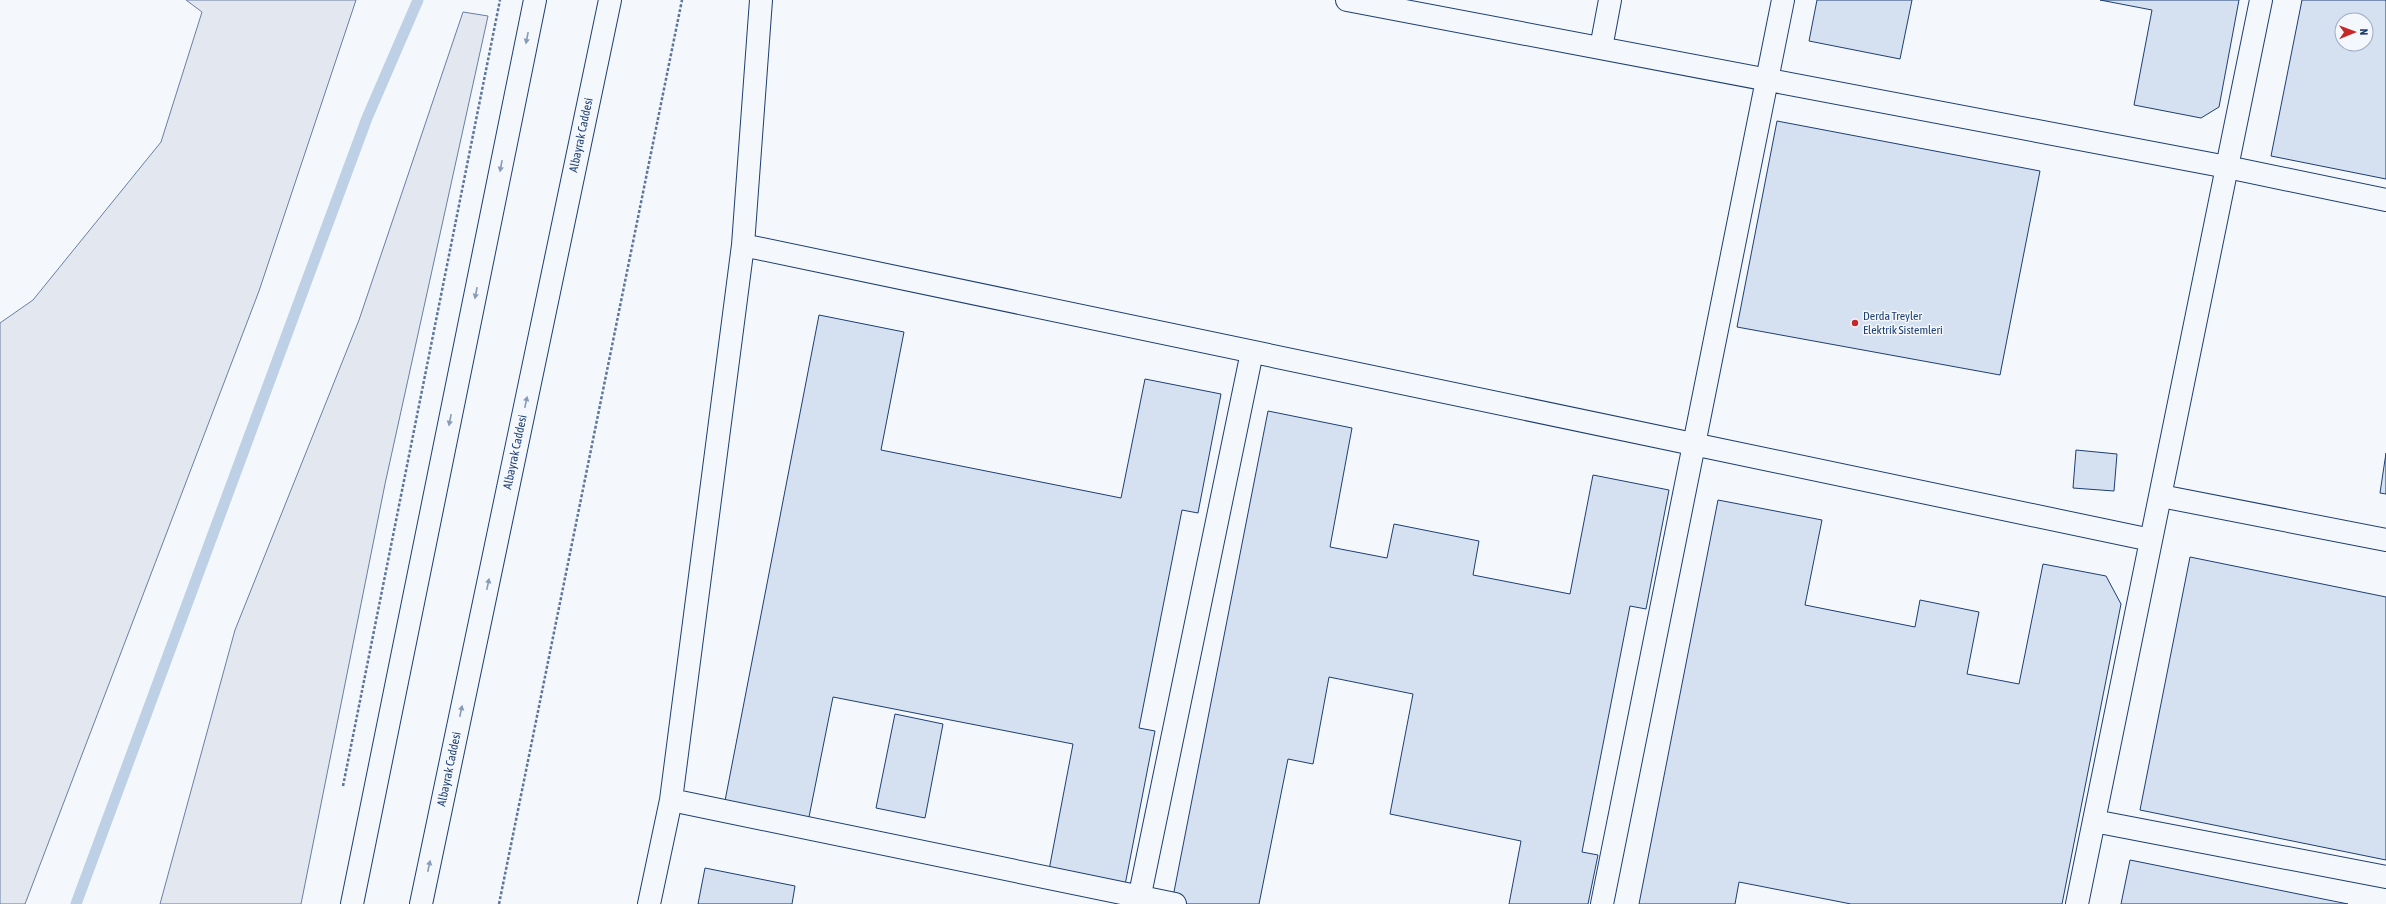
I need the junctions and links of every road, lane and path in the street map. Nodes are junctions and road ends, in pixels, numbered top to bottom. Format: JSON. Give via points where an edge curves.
{"nodes":[{"id":1,"x":500,"y":0,"type":"edge"},
{"id":2,"x":535,"y":0,"type":"edge"},
{"id":3,"x":610,"y":0,"type":"edge"},
{"id":4,"x":682,"y":0,"type":"edge"},
{"id":5,"x":761,"y":0,"type":"edge"},
{"id":6,"x":1347,"y":0,"type":"edge"},
{"id":7,"x":1610,"y":0,"type":"edge"},
{"id":8,"x":1783,"y":0,"type":"edge"},
{"id":9,"x":2261,"y":0,"type":"edge"},
{"id":10,"x":1601,"y":48,"type":"junction"},
{"id":11,"x":1767,"y":80,"type":"junction"},
{"id":12,"x":2227,"y":168,"type":"junction"},
{"id":13,"x":2386,"y":200,"type":"edge"},
{"id":14,"x":743,"y":245,"type":"junction"},
{"id":15,"x":1252,"y":352,"type":"junction"},
{"id":16,"x":1694,"y":444,"type":"junction"},
{"id":17,"x":2160,"y":496,"type":"junction"},
{"id":18,"x":2151,"y":540,"type":"junction"},
{"id":19,"x":2386,"y":540,"type":"edge"},
{"id":20,"x":343,"y":788,"type":"dead end"},
{"id":21,"x":671,"y":800,"type":"junction"},
{"id":22,"x":2094,"y":821,"type":"junction"},
{"id":23,"x":2386,"y":877,"type":"edge"},
{"id":24,"x":1139,"y":900,"type":"edge"},
{"id":25,"x":352,"y":904,"type":"edge"},
{"id":26,"x":421,"y":904,"type":"edge"},
{"id":27,"x":499,"y":904,"type":"edge"},
{"id":28,"x":649,"y":904,"type":"edge"},
{"id":29,"x":1176,"y":904,"type":"edge"},
{"id":30,"x":1602,"y":904,"type":"edge"},
{"id":31,"x":2078,"y":904,"type":"edge"}],
"edges":[{"from":1,"to":20,"type":"path"},
{"from":2,"to":25,"type":"street","one_way":true},
{"from":26,"to":3,"type":"street","name":"Albayrak Caddesi","one_way":true},
{"from":4,"to":27,"type":"path"},
{"from":5,"to":14,"type":"street"},
{"from":6,"to":10,"type":"street"},
{"from":7,"to":10,"type":"street"},
{"from":8,"to":11,"type":"street"},
{"from":9,"to":12,"type":"street"},
{"from":10,"to":11,"type":"street"},
{"from":11,"to":12,"type":"street"},
{"from":11,"to":16,"type":"street"},
{"from":12,"to":13,"type":"street"},
{"from":12,"to":17,"type":"street"},
{"from":14,"to":15,"type":"street"},
{"from":14,"to":21,"type":"street"},
{"from":15,"to":16,"type":"street"},
{"from":15,"to":24,"type":"street"},
{"from":16,"to":18,"type":"street"},
{"from":16,"to":30,"type":"street"},
{"from":17,"to":18,"type":"street"},
{"from":17,"to":19,"type":"street"},
{"from":18,"to":22,"type":"street"},
{"from":21,"to":24,"type":"street"},
{"from":21,"to":28,"type":"street"},
{"from":22,"to":23,"type":"street"},
{"from":22,"to":31,"type":"street"},
{"from":24,"to":29,"type":"street"}]}
